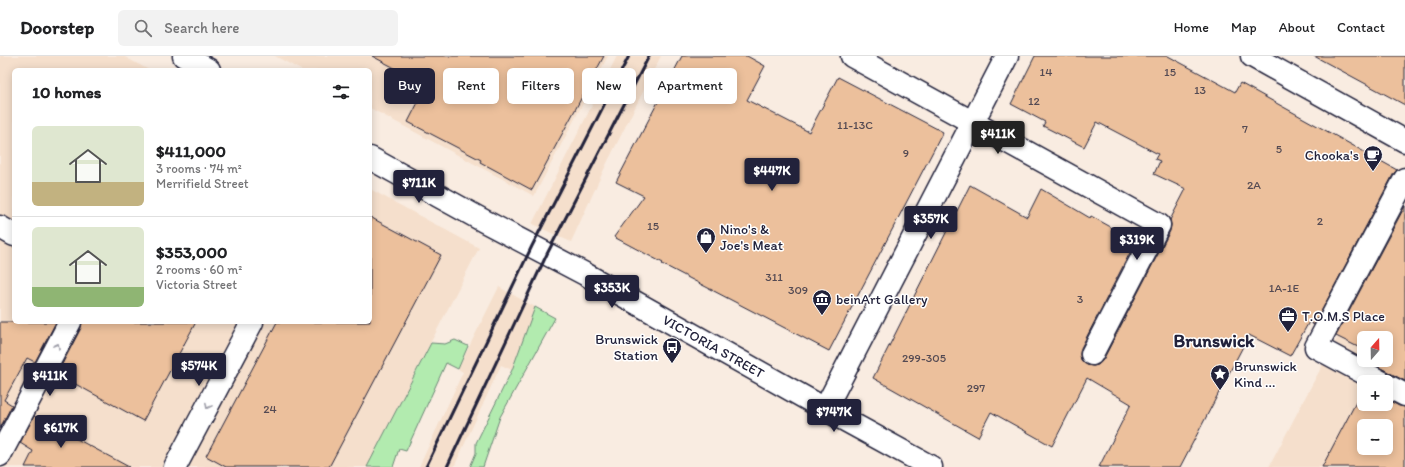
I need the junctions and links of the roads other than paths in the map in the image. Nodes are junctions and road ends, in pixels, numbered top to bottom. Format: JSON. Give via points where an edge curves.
{"nodes":[{"id":1,"x":184,"y":56,"type":"edge"},
{"id":2,"x":852,"y":56,"type":"edge"},
{"id":3,"x":1007,"y":56,"type":"edge"},
{"id":4,"x":1264,"y":59,"type":"edge"},
{"id":5,"x":204,"y":68,"type":"edge"},
{"id":6,"x":973,"y":122,"type":"junction"},
{"id":7,"x":1405,"y":141,"type":"edge"},
{"id":8,"x":372,"y":159,"type":"edge"},
{"id":9,"x":1405,"y":179,"type":"edge"},
{"id":10,"x":0,"y":227,"type":"edge"},
{"id":11,"x":12,"y":234,"type":"edge"},
{"id":12,"x":69,"y":324,"type":"edge"},
{"id":13,"x":251,"y":324,"type":"edge"},
{"id":14,"x":1092,"y":354,"type":"dead end"},
{"id":15,"x":1368,"y":375,"type":"edge"},
{"id":16,"x":1393,"y":388,"type":"edge"},
{"id":17,"x":1405,"y":394,"type":"edge"},
{"id":18,"x":825,"y":409,"type":"junction"},
{"id":19,"x":0,"y":455,"type":"edge"},
{"id":20,"x":925,"y":465,"type":"edge"},
{"id":21,"x":175,"y":467,"type":"edge"}],
"edges":[{"from":1,"to":5,"type":"street"},
{"from":2,"to":6,"type":"street"},
{"from":3,"to":6,"type":"street"},
{"from":4,"to":7,"type":"street"},
{"from":6,"to":14,"type":"street","via":[[1159,225]]},
{"from":6,"to":18,"type":"street"},
{"from":8,"to":18,"type":"street","name":"VICTORIA STREET","via":[[585,274]]},
{"from":9,"to":15,"type":"street","via":[[1316,347]]},
{"from":10,"to":11,"type":"street"},
{"from":19,"to":12,"type":"street","one_way":true},
{"from":13,"to":21,"type":"street","one_way":true},
{"from":16,"to":17,"type":"street"},
{"from":18,"to":20,"type":"street","name":"VICTORIA STREET"}]}
